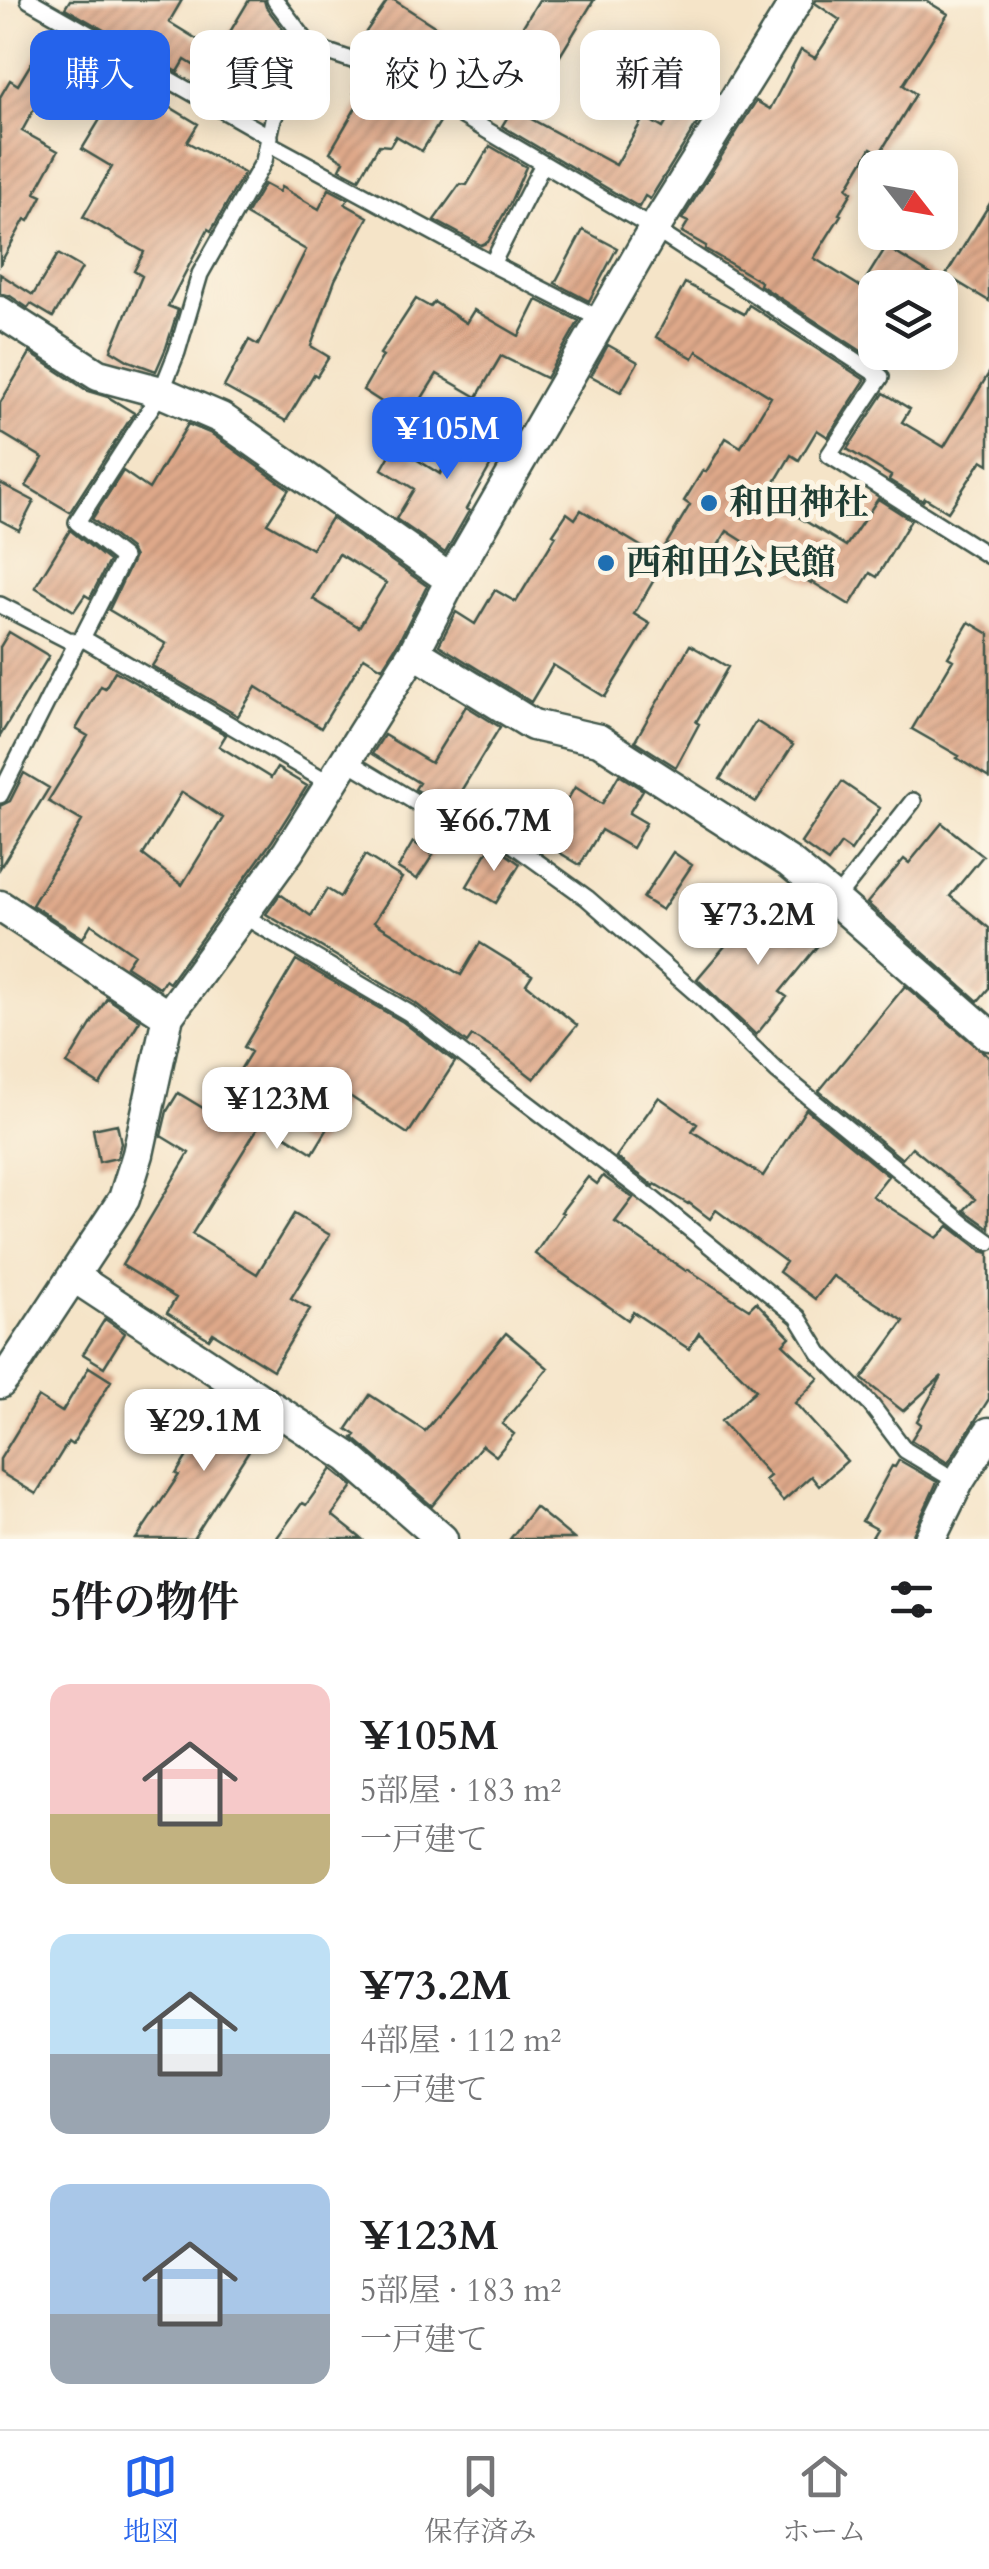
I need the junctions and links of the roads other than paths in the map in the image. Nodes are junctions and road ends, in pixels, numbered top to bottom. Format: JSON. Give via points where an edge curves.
{"nodes":[{"id":1,"x":29,"y":0,"type":"edge"},
{"id":2,"x":275,"y":0,"type":"edge"},
{"id":3,"x":797,"y":0,"type":"edge"},
{"id":4,"x":298,"y":30,"type":"edge"},
{"id":5,"x":330,"y":53,"type":"edge"},
{"id":6,"x":272,"y":120,"type":"edge"},
{"id":7,"x":269,"y":140,"type":"junction"},
{"id":8,"x":543,"y":164,"type":"junction"},
{"id":9,"x":654,"y":229,"type":"junction"},
{"id":10,"x":492,"y":264,"type":"junction"},
{"id":11,"x":0,"y":312,"type":"edge"},
{"id":12,"x":602,"y":320,"type":"junction"},
{"id":13,"x":161,"y":392,"type":"junction"},
{"id":14,"x":989,"y":556,"type":"edge"},
{"id":15,"x":451,"y":580,"type":"junction"},
{"id":16,"x":0,"y":605,"type":"edge"},
{"id":17,"x":79,"y":641,"type":"junction"},
{"id":18,"x":414,"y":652,"type":"junction"},
{"id":19,"x":338,"y":772,"type":"junction"},
{"id":20,"x":0,"y":795,"type":"edge"},
{"id":21,"x":914,"y":801,"type":"dead end"},
{"id":22,"x":835,"y":900,"type":"junction"},
{"id":23,"x":0,"y":906,"type":"edge"},
{"id":24,"x":242,"y":915,"type":"junction"},
{"id":25,"x":168,"y":1016,"type":"junction"},
{"id":26,"x":989,"y":1034,"type":"edge"},
{"id":27,"x":989,"y":1242,"type":"edge"},
{"id":28,"x":74,"y":1276,"type":"junction"},
{"id":29,"x":0,"y":1383,"type":"edge"},
{"id":30,"x":989,"y":1433,"type":"edge"},
{"id":31,"x":958,"y":1482,"type":"junction"},
{"id":32,"x":442,"y":1539,"type":"edge"},
{"id":33,"x":930,"y":1539,"type":"edge"}],
"edges":[{"from":1,"to":7,"type":"lane"},
{"from":2,"to":4,"type":"lane"},
{"from":3,"to":9,"type":"street"},
{"from":5,"to":8,"type":"lane","via":[[388,72]]},
{"from":6,"to":7,"type":"lane"},
{"from":7,"to":10,"type":"lane"},
{"from":7,"to":13,"type":"lane","via":[[264,161],[200,274]]},
{"from":8,"to":9,"type":"lane"},
{"from":8,"to":10,"type":"lane"},
{"from":9,"to":12,"type":"street"},
{"from":9,"to":14,"type":"lane","via":[[881,378],[829,455]]},
{"from":10,"to":12,"type":"lane"},
{"from":11,"to":13,"type":"street","via":[[98,375]]},
{"from":12,"to":15,"type":"street"},
{"from":13,"to":15,"type":"street","via":[[221,418]]},
{"from":13,"to":17,"type":"lane","via":[[78,522],[124,558]]},
{"from":15,"to":18,"type":"street"},
{"from":16,"to":17,"type":"lane"},
{"from":17,"to":19,"type":"lane"},
{"from":17,"to":20,"type":"lane"},
{"from":18,"to":19,"type":"street"},
{"from":18,"to":22,"type":"street","via":[[534,725],[599,740],[789,862]]},
{"from":19,"to":24,"type":"street"},
{"from":19,"to":27,"type":"lane","via":[[445,820],[486,825],[587,898],[778,1072]]},
{"from":21,"to":22,"type":"lane"},
{"from":22,"to":26,"type":"street"},
{"from":23,"to":25,"type":"street"},
{"from":24,"to":25,"type":"street"},
{"from":24,"to":31,"type":"lane","via":[[409,1013],[654,1200],[798,1317],[820,1353],[906,1450]]},
{"from":25,"to":28,"type":"street","via":[[124,1198]]},
{"from":28,"to":29,"type":"street"},
{"from":28,"to":32,"type":"street","via":[[348,1457]]},
{"from":30,"to":31,"type":"street"},
{"from":31,"to":33,"type":"street"}]}
